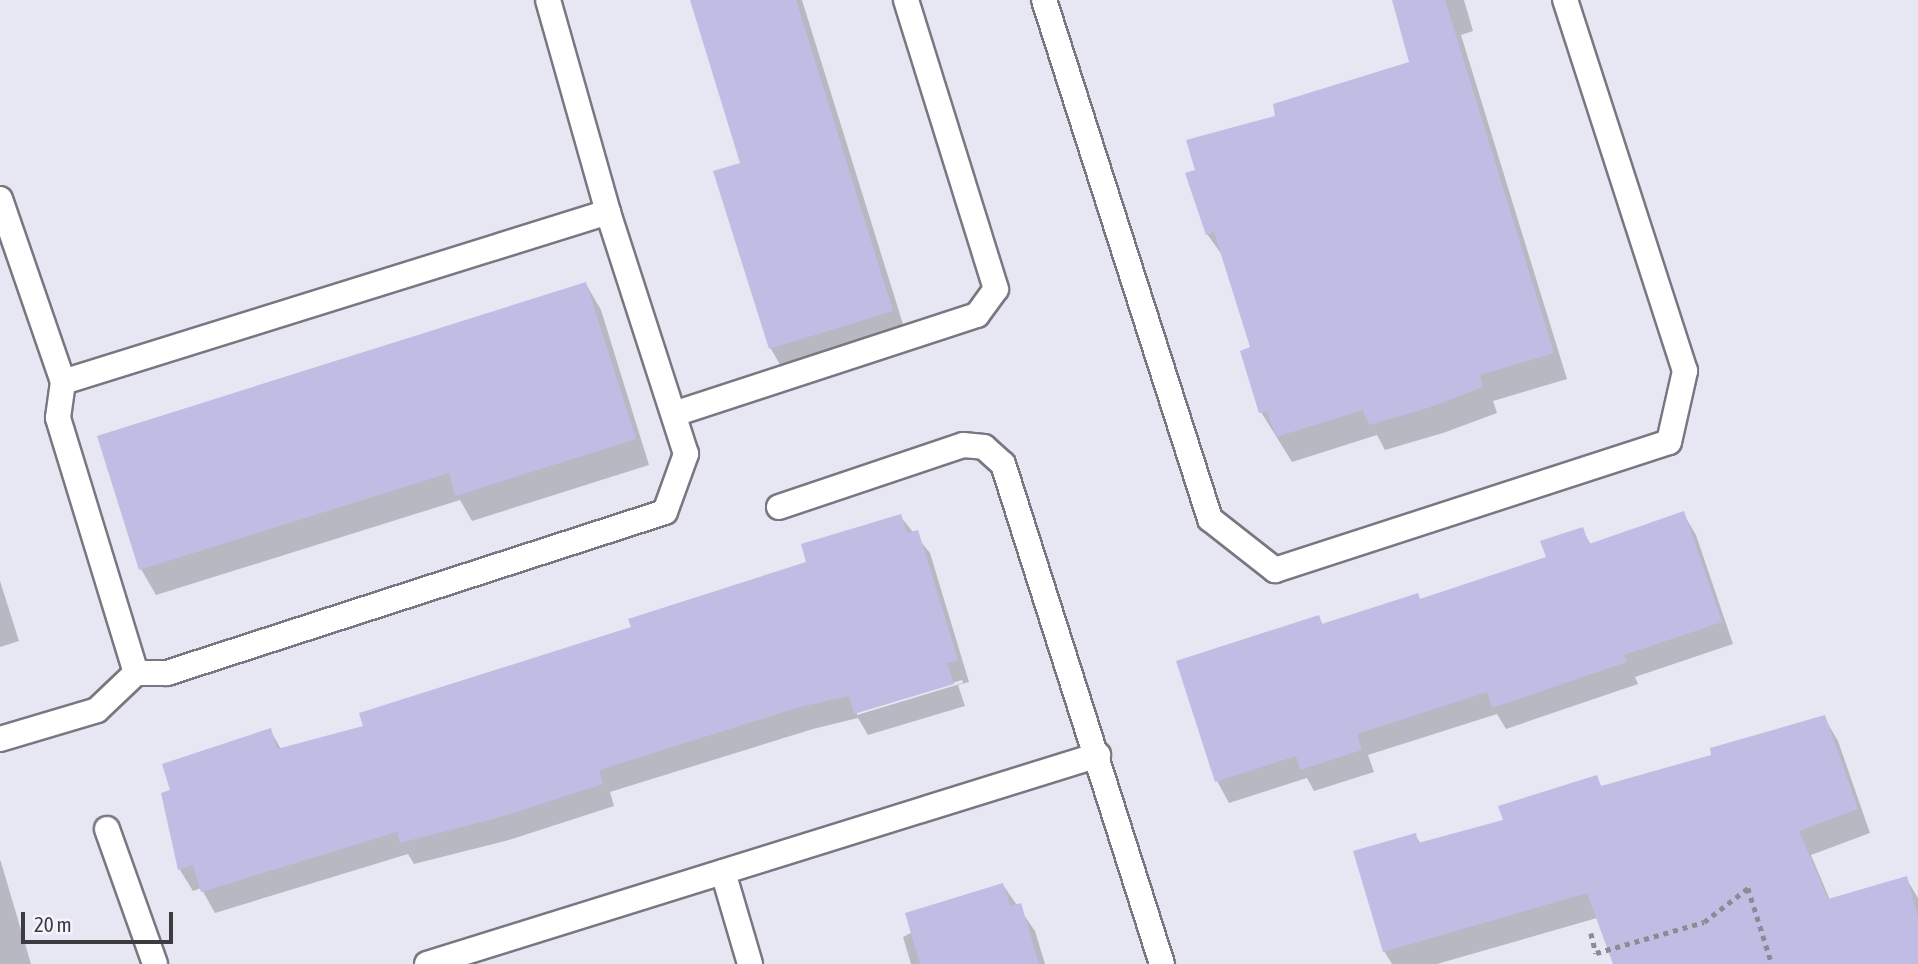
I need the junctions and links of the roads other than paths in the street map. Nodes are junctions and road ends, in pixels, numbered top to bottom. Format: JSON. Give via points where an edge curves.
{"nodes":[{"id":1,"x":548,"y":0,"type":"edge"},
{"id":2,"x":906,"y":0,"type":"edge"},
{"id":3,"x":1044,"y":0,"type":"edge"},
{"id":4,"x":1565,"y":0,"type":"edge"},
{"id":5,"x":0,"y":199,"type":"edge"},
{"id":6,"x":608,"y":212,"type":"junction"},
{"id":7,"x":9,"y":253,"type":"edge"},
{"id":8,"x":63,"y":382,"type":"junction"},
{"id":9,"x":674,"y":414,"type":"junction"},
{"id":10,"x":779,"y":508,"type":"dead end"},
{"id":11,"x":135,"y":673,"type":"junction"},
{"id":12,"x":0,"y":738,"type":"edge"},
{"id":13,"x":1098,"y":755,"type":"junction"},
{"id":14,"x":107,"y":829,"type":"dead end"},
{"id":15,"x":723,"y":872,"type":"junction"},
{"id":16,"x":155,"y":964,"type":"edge"},
{"id":17,"x":427,"y":964,"type":"edge"},
{"id":18,"x":750,"y":964,"type":"edge"},
{"id":19,"x":1162,"y":964,"type":"edge"}],
"edges":[{"from":1,"to":6,"type":"lane"},
{"from":2,"to":9,"type":"lane","via":[[996,289],[977,315]]},
{"from":3,"to":4,"type":"lane","via":[[1210,519],[1275,570],[1669,442],[1685,371]]},
{"from":5,"to":7,"type":"lane"},
{"from":6,"to":8,"type":"lane"},
{"from":6,"to":9,"type":"lane"},
{"from":7,"to":8,"type":"lane"},
{"from":8,"to":11,"type":"lane","via":[[58,418]]},
{"from":9,"to":11,"type":"lane","via":[[686,454],[665,512],[167,673]]},
{"from":10,"to":13,"type":"lane","via":[[963,446],[984,447],[1003,464]]},
{"from":11,"to":12,"type":"lane","via":[[97,710]]},
{"from":13,"to":15,"type":"lane"},
{"from":13,"to":19,"type":"lane"},
{"from":14,"to":16,"type":"lane"},
{"from":15,"to":17,"type":"lane"},
{"from":15,"to":18,"type":"lane"}]}
